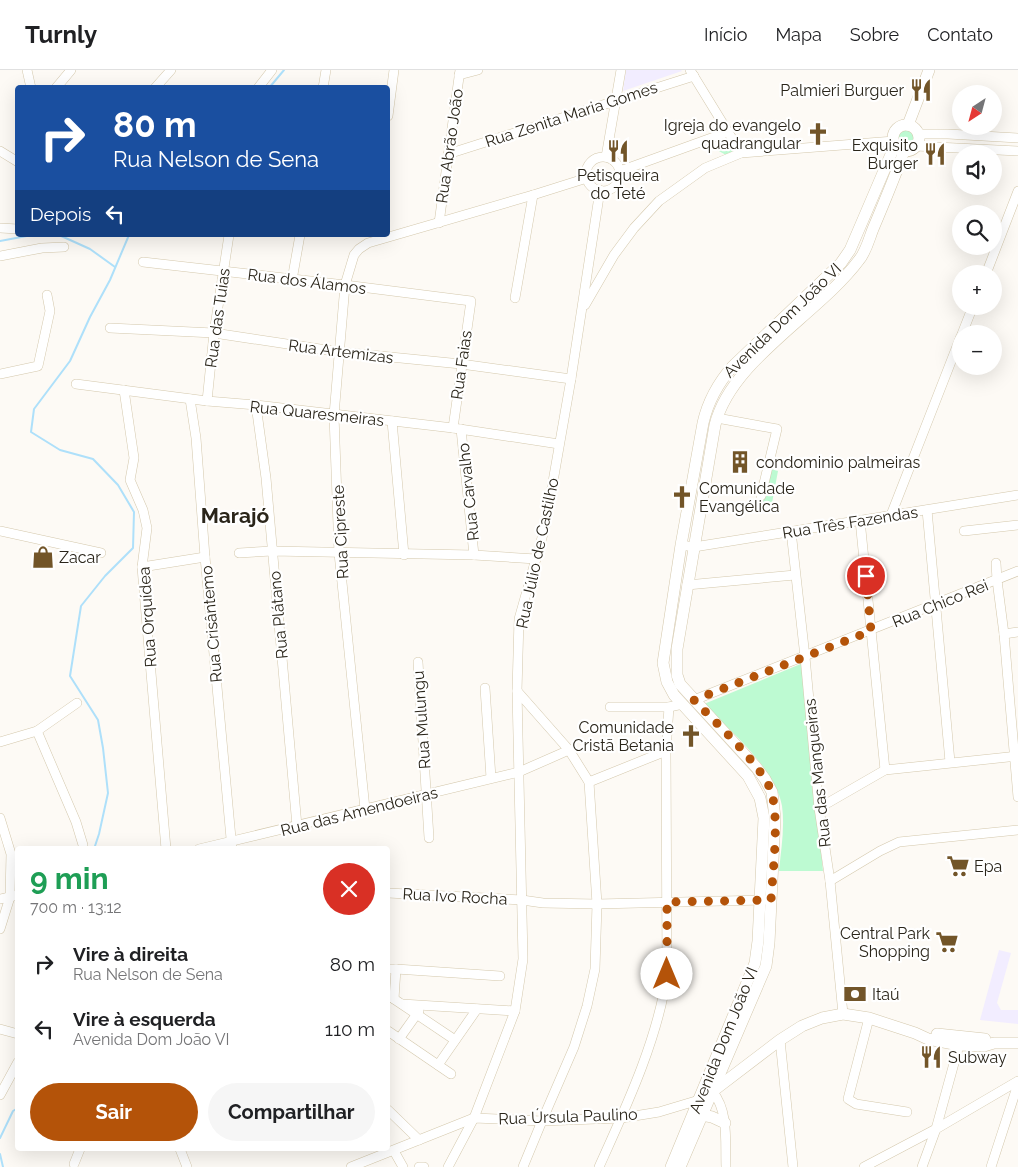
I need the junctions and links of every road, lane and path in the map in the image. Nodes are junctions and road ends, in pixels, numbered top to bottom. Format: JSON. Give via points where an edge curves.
{"nodes":[{"id":1,"x":27,"y":70,"type":"edge"},
{"id":2,"x":71,"y":70,"type":"edge"},
{"id":3,"x":171,"y":70,"type":"edge"},
{"id":4,"x":272,"y":70,"type":"edge"},
{"id":5,"x":326,"y":70,"type":"edge"},
{"id":6,"x":394,"y":70,"type":"edge"},
{"id":7,"x":478,"y":70,"type":"edge"},
{"id":8,"x":621,"y":70,"type":"edge"},
{"id":9,"x":929,"y":70,"type":"edge"},
{"id":10,"x":460,"y":73,"type":"edge"},
{"id":11,"x":692,"y":73,"type":"edge"},
{"id":12,"x":30,"y":85,"type":"edge"},
{"id":13,"x":58,"y":85,"type":"edge"},
{"id":14,"x":158,"y":85,"type":"edge"},
{"id":15,"x":260,"y":85,"type":"edge"},
{"id":16,"x":324,"y":85,"type":"edge"},
{"id":17,"x":617,"y":100,"type":"junction"},
{"id":18,"x":390,"y":101,"type":"edge"},
{"id":19,"x":908,"y":125,"type":"junction"},
{"id":20,"x":728,"y":132,"type":"junction"},
{"id":21,"x":918,"y":134,"type":"junction"},
{"id":22,"x":1018,"y":138,"type":"edge"},
{"id":23,"x":898,"y":146,"type":"junction"},
{"id":24,"x":916,"y":146,"type":"junction"},
{"id":25,"x":0,"y":151,"type":"edge"},
{"id":26,"x":1018,"y":151,"type":"edge"},
{"id":27,"x":740,"y":153,"type":"junction"},
{"id":28,"x":448,"y":154,"type":"junction"},
{"id":29,"x":606,"y":157,"type":"junction"},
{"id":30,"x":15,"y":160,"type":"edge"},
{"id":31,"x":620,"y":171,"type":"junction"},
{"id":32,"x":587,"y":178,"type":"junction"},
{"id":33,"x":600,"y":190,"type":"junction"},
{"id":34,"x":1018,"y":191,"type":"edge"},
{"id":35,"x":533,"y":196,"type":"junction"},
{"id":36,"x":438,"y":223,"type":"junction"},
{"id":37,"x":0,"y":228,"type":"edge"},
{"id":38,"x":15,"y":228,"type":"edge"},
{"id":39,"x":390,"y":234,"type":"edge"},
{"id":40,"x":228,"y":237,"type":"edge"},
{"id":41,"x":300,"y":237,"type":"edge"},
{"id":42,"x":369,"y":239,"type":"edge"},
{"id":43,"x":64,"y":247,"type":"dead end"},
{"id":44,"x":0,"y":256,"type":"edge"},
{"id":45,"x":143,"y":262,"type":"dead end"},
{"id":46,"x":989,"y":265,"type":"edge"},
{"id":47,"x":224,"y":271,"type":"junction"},
{"id":48,"x":292,"y":280,"type":"junction"},
{"id":49,"x":345,"y":285,"type":"junction"},
{"id":50,"x":47,"y":295,"type":"dead end"},
{"id":51,"x":515,"y":298,"type":"dead end"},
{"id":52,"x":470,"y":302,"type":"joint"},
{"id":53,"x":582,"y":310,"type":"junction"},
{"id":54,"x":110,"y":328,"type":"dead end"},
{"id":55,"x":214,"y":333,"type":"junction"},
{"id":56,"x":340,"y":352,"type":"junction"},
{"id":57,"x":952,"y":360,"type":"edge"},
{"id":58,"x":461,"y":364,"type":"junction"},
{"id":59,"x":0,"y":374,"type":"edge"},
{"id":60,"x":571,"y":379,"type":"junction"},
{"id":61,"x":76,"y":384,"type":"dead end"},
{"id":62,"x":124,"y":390,"type":"junction"},
{"id":63,"x":190,"y":399,"type":"junction"},
{"id":64,"x":207,"y":401,"type":"junction"},
{"id":65,"x":256,"y":405,"type":"junction"},
{"id":66,"x":334,"y":415,"type":"junction"},
{"id":67,"x":392,"y":421,"type":"junction"},
{"id":68,"x":716,"y":422,"type":"junction"},
{"id":69,"x":703,"y":423,"type":"junction"},
{"id":70,"x":457,"y":429,"type":"junction"},
{"id":71,"x":559,"y":444,"type":"junction"},
{"id":72,"x":1018,"y":495,"type":"edge"},
{"id":73,"x":762,"y":496,"type":"dead end"},
{"id":74,"x":927,"y":510,"type":"junction"},
{"id":75,"x":891,"y":516,"type":"junction"},
{"id":76,"x":860,"y":520,"type":"junction"},
{"id":77,"x":1018,"y":525,"type":"edge"},
{"id":78,"x":0,"y":531,"type":"edge"},
{"id":79,"x":964,"y":531,"type":"dead end"},
{"id":80,"x":791,"y":532,"type":"junction"},
{"id":81,"x":681,"y":545,"type":"junction"},
{"id":82,"x":694,"y":547,"type":"junction"},
{"id":83,"x":272,"y":552,"type":"junction"},
{"id":84,"x":101,"y":553,"type":"dead end"},
{"id":85,"x":239,"y":553,"type":"dead end"},
{"id":86,"x":339,"y":553,"type":"junction"},
{"id":87,"x":404,"y":554,"type":"junction"},
{"id":88,"x":474,"y":555,"type":"junction"},
{"id":89,"x":205,"y":557,"type":"junction"},
{"id":90,"x":536,"y":559,"type":"junction"},
{"id":91,"x":996,"y":563,"type":"dead end"},
{"id":92,"x":142,"y":567,"type":"junction"},
{"id":93,"x":1018,"y":571,"type":"edge"},
{"id":94,"x":795,"y":574,"type":"junction"},
{"id":95,"x":996,"y":580,"type":"junction"},
{"id":96,"x":687,"y":585,"type":"junction"},
{"id":97,"x":936,"y":603,"type":"junction"},
{"id":98,"x":871,"y":631,"type":"junction"},
{"id":99,"x":1018,"y":632,"type":"edge"},
{"id":100,"x":1004,"y":634,"type":"junction"},
{"id":101,"x":805,"y":657,"type":"junction"},
{"id":102,"x":418,"y":662,"type":"dead end"},
{"id":103,"x":485,"y":688,"type":"dead end"},
{"id":104,"x":517,"y":691,"type":"junction"},
{"id":105,"x":694,"y":700,"type":"junction"},
{"id":106,"x":77,"y":703,"type":"dead end"},
{"id":107,"x":682,"y":704,"type":"junction"},
{"id":108,"x":610,"y":707,"type":"dead end"},
{"id":109,"x":669,"y":707,"type":"junction"},
{"id":110,"x":37,"y":731,"type":"junction"},
{"id":111,"x":0,"y":742,"type":"edge"},
{"id":112,"x":569,"y":750,"type":"junction"},
{"id":113,"x":666,"y":751,"type":"junction"},
{"id":114,"x":1017,"y":756,"type":"edge"},
{"id":115,"x":950,"y":762,"type":"junction"},
{"id":116,"x":884,"y":770,"type":"junction"},
{"id":117,"x":519,"y":772,"type":"junction"},
{"id":118,"x":491,"y":778,"type":"junction"},
{"id":119,"x":589,"y":782,"type":"junction"},
{"id":120,"x":426,"y":794,"type":"junction"},
{"id":121,"x":1018,"y":797,"type":"edge"},
{"id":122,"x":820,"y":808,"type":"junction"},
{"id":123,"x":365,"y":809,"type":"junction"},
{"id":124,"x":0,"y":818,"type":"edge"},
{"id":125,"x":297,"y":826,"type":"junction"},
{"id":126,"x":1018,"y":830,"type":"edge"},
{"id":127,"x":429,"y":838,"type":"dead end"},
{"id":128,"x":83,"y":845,"type":"dead end"},
{"id":129,"x":232,"y":845,"type":"edge"},
{"id":130,"x":166,"y":846,"type":"edge"},
{"id":131,"x":830,"y":881,"type":"junction"},
{"id":132,"x":390,"y":892,"type":"edge"},
{"id":133,"x":14,"y":896,"type":"edge"},
{"id":134,"x":0,"y":899,"type":"edge"},
{"id":135,"x":522,"y":900,"type":"junction"},
{"id":136,"x":766,"y":900,"type":"junction"},
{"id":137,"x":667,"y":902,"type":"junction"},
{"id":138,"x":597,"y":904,"type":"junction"},
{"id":139,"x":0,"y":929,"type":"edge"},
{"id":140,"x":392,"y":969,"type":"edge"},
{"id":141,"x":500,"y":976,"type":"dead end"},
{"id":142,"x":392,"y":984,"type":"edge"},
{"id":143,"x":395,"y":999,"type":"edge"},
{"id":144,"x":424,"y":1005,"type":"junction"},
{"id":145,"x":477,"y":1009,"type":"junction"},
{"id":146,"x":515,"y":1011,"type":"junction"},
{"id":147,"x":417,"y":1014,"type":"junction"},
{"id":148,"x":842,"y":1014,"type":"junction"},
{"id":149,"x":869,"y":1018,"type":"junction"},
{"id":150,"x":0,"y":1029,"type":"edge"},
{"id":151,"x":390,"y":1032,"type":"edge"},
{"id":152,"x":15,"y":1033,"type":"edge"},
{"id":153,"x":914,"y":1033,"type":"junction"},
{"id":154,"x":399,"y":1039,"type":"junction"},
{"id":155,"x":455,"y":1040,"type":"junction"},
{"id":156,"x":780,"y":1040,"type":"junction"},
{"id":157,"x":989,"y":1041,"type":"junction"},
{"id":158,"x":1018,"y":1043,"type":"edge"},
{"id":159,"x":959,"y":1045,"type":"junction"},
{"id":160,"x":438,"y":1065,"type":"junction"},
{"id":161,"x":15,"y":1068,"type":"edge"},
{"id":162,"x":451,"y":1074,"type":"dead end"},
{"id":163,"x":1018,"y":1082,"type":"edge"},
{"id":164,"x":712,"y":1092,"type":"junction"},
{"id":165,"x":0,"y":1095,"type":"edge"},
{"id":166,"x":699,"y":1100,"type":"junction"},
{"id":167,"x":390,"y":1112,"type":"edge"},
{"id":168,"x":907,"y":1112,"type":"dead end"},
{"id":169,"x":702,"y":1115,"type":"junction"},
{"id":170,"x":474,"y":1118,"type":"junction"},
{"id":171,"x":622,"y":1118,"type":"junction"},
{"id":172,"x":542,"y":1120,"type":"junction"},
{"id":173,"x":725,"y":1123,"type":"junction"},
{"id":174,"x":936,"y":1129,"type":"junction"},
{"id":175,"x":419,"y":1140,"type":"junction"},
{"id":176,"x":79,"y":1151,"type":"edge"},
{"id":177,"x":181,"y":1151,"type":"edge"},
{"id":178,"x":394,"y":1151,"type":"junction"},
{"id":179,"x":74,"y":1164,"type":"dead end"},
{"id":180,"x":187,"y":1167,"type":"edge"},
{"id":181,"x":351,"y":1167,"type":"edge"},
{"id":182,"x":403,"y":1167,"type":"edge"},
{"id":183,"x":419,"y":1167,"type":"edge"},
{"id":184,"x":424,"y":1167,"type":"edge"},
{"id":185,"x":448,"y":1167,"type":"edge"},
{"id":186,"x":524,"y":1167,"type":"edge"},
{"id":187,"x":599,"y":1167,"type":"edge"},
{"id":188,"x":671,"y":1167,"type":"edge"},
{"id":189,"x":680,"y":1167,"type":"edge"},
{"id":190,"x":726,"y":1167,"type":"edge"},
{"id":191,"x":792,"y":1167,"type":"edge"},
{"id":192,"x":864,"y":1167,"type":"edge"},
{"id":193,"x":922,"y":1167,"type":"edge"},
{"id":194,"x":991,"y":1167,"type":"edge"}],
"edges":[{"from":1,"to":12,"type":"street"},
{"from":2,"to":13,"type":"street"},
{"from":3,"to":14,"type":"street"},
{"from":4,"to":15,"type":"street"},
{"from":5,"to":16,"type":"street"},
{"from":6,"to":18,"type":"street"},
{"from":7,"to":10,"type":"street"},
{"from":8,"to":17,"type":"street"},
{"from":9,"to":19,"type":"main road"},
{"from":10,"to":28,"type":"street","name":"Rua Abrão João"},
{"from":11,"to":17,"type":"street","name":"Rua Zenita Maria Gomes"},
{"from":11,"to":20,"type":"street"},
{"from":17,"to":28,"type":"street","name":"Rua Zenita Maria Gomes"},
{"from":17,"to":29,"type":"street"},
{"from":19,"to":21,"type":"main road"},
{"from":19,"to":23,"type":"main road","via":[[896,129],[894,135]]},
{"from":20,"to":27,"type":"street"},
{"from":20,"to":31,"type":"street"},
{"from":21,"to":22,"type":"street"},
{"from":21,"to":24,"type":"main road"},
{"from":23,"to":24,"type":"main road","via":[[912,150]]},
{"from":23,"to":27,"type":"street","name":"Rua Júlio de Castilho"},
{"from":23,"to":68,"type":"main road","name":"Avenida Dom João VI","via":[[861,258],[841,282],[743,374],[724,401]]},
{"from":23,"to":69,"type":"main road","name":"Avenida Dom João VI","via":[[850,250],[832,273],[721,380],[706,409]]},
{"from":24,"to":26,"type":"street"},
{"from":25,"to":30,"type":"street"},
{"from":27,"to":53,"type":"street","name":"Rua Júlio de Castilho","via":[[705,168],[659,201],[614,255]]},
{"from":28,"to":36,"type":"street","name":"Rua Abrão João"},
{"from":29,"to":31,"type":"street","via":[[617,164]]},
{"from":29,"to":32,"type":"street","via":[[591,162]]},
{"from":31,"to":33,"type":"street","via":[[613,188]]},
{"from":32,"to":33,"type":"street"},
{"from":32,"to":35,"type":"street"},
{"from":33,"to":53,"type":"street"},
{"from":34,"to":46,"type":"street"},
{"from":35,"to":36,"type":"street"},
{"from":35,"to":51,"type":"street"},
{"from":36,"to":39,"type":"street"},
{"from":37,"to":38,"type":"street"},
{"from":40,"to":47,"type":"street","name":"Rua das Tuias"},
{"from":41,"to":48,"type":"street"},
{"from":42,"to":49,"type":"street","name":"Rua Cipreste","via":[[354,255]]},
{"from":43,"to":44,"type":"street"},
{"from":45,"to":47,"type":"street","name":"Rua dos Álamos"},
{"from":47,"to":48,"type":"street","name":"Rua dos Álamos"},
{"from":47,"to":55,"type":"street","name":"Rua das Tuias"},
{"from":48,"to":49,"type":"street","name":"Rua dos Álamos"},
{"from":49,"to":52,"type":"street","name":"Rua dos Álamos"},
{"from":49,"to":56,"type":"street","name":"Rua Cipreste"},
{"from":50,"to":59,"type":"street","via":[[50,311],[38,366]]},
{"from":52,"to":58,"type":"street","name":"Rua Faias"},
{"from":53,"to":60,"type":"street","name":"Rua Júlio de Castilho"},
{"from":54,"to":55,"type":"street","name":"Rua Artemizas"},
{"from":55,"to":56,"type":"street","name":"Rua Artemizas"},
{"from":55,"to":64,"type":"street","name":"Rua das Tuias"},
{"from":56,"to":58,"type":"street","name":"Rua Artemizas"},
{"from":56,"to":66,"type":"street","name":"Rua Cipreste"},
{"from":57,"to":75,"type":"street"},
{"from":58,"to":60,"type":"street","name":"Rua Artemizas"},
{"from":58,"to":70,"type":"street","name":"Rua Faias"},
{"from":60,"to":71,"type":"street","name":"Rua Júlio de Castilho"},
{"from":61,"to":62,"type":"street","name":"Rua Quaresmeiras"},
{"from":62,"to":63,"type":"street","name":"Rua Quaresmeiras"},
{"from":62,"to":92,"type":"street","name":"Rua Orquídea","via":[[134,458],[130,480],[147,528]]},
{"from":63,"to":64,"type":"street","name":"Rua Quaresmeiras"},
{"from":63,"to":89,"type":"street","name":"Rua Crisântemo"},
{"from":64,"to":65,"type":"street","name":"Rua Quaresmeiras"},
{"from":65,"to":66,"type":"street","name":"Rua Quaresmeiras"},
{"from":65,"to":83,"type":"street","name":"Rua Plátano"},
{"from":66,"to":67,"type":"street","name":"Rua Quaresmeiras"},
{"from":66,"to":86,"type":"street","name":"Rua Cipreste"},
{"from":67,"to":70,"type":"street","name":"Rua Quaresmeiras"},
{"from":67,"to":87,"type":"street"},
{"from":68,"to":69,"type":"main road"},
{"from":68,"to":73,"type":"street","via":[[777,429]]},
{"from":68,"to":82,"type":"main road","name":"Avenida Dom João VI"},
{"from":69,"to":81,"type":"main road","name":"Avenida Dom João VI"},
{"from":70,"to":71,"type":"street","name":"Rua Quaresmeiras"},
{"from":70,"to":88,"type":"street","name":"Rua Carvalho"},
{"from":71,"to":90,"type":"street","name":"Rua Júlio de Castilho","via":[[545,527]]},
{"from":72,"to":74,"type":"street","name":"Rua Três Fazendas"},
{"from":74,"to":75,"type":"street","name":"Rua Três Fazendas"},
{"from":74,"to":97,"type":"street"},
{"from":75,"to":76,"type":"street","name":"Rua Três Fazendas"},
{"from":76,"to":80,"type":"street","name":"Rua Três Fazendas"},
{"from":76,"to":98,"type":"street"},
{"from":77,"to":79,"type":"street"},
{"from":78,"to":84,"type":"street"},
{"from":80,"to":82,"type":"street","name":"Rua Três Fazendas"},
{"from":80,"to":94,"type":"street","name":"Rua das Mangueiras"},
{"from":81,"to":82,"type":"street","name":"Rua Três Fazendas"},
{"from":81,"to":107,"type":"main road","name":"Avenida Dom João VI","via":[[663,663],[667,682]]},
{"from":82,"to":96,"type":"main road","name":"Avenida Dom João VI"},
{"from":83,"to":85,"type":"street"},
{"from":83,"to":86,"type":"street"},
{"from":83,"to":125,"type":"street","name":"Rua Plátano"},
{"from":86,"to":87,"type":"street"},
{"from":86,"to":123,"type":"street","name":"Rua Cipreste"},
{"from":87,"to":88,"type":"street"},
{"from":88,"to":90,"type":"street"},
{"from":89,"to":92,"type":"street"},
{"from":89,"to":129,"type":"street","name":"Rua Crisântemo"},
{"from":90,"to":104,"type":"street","name":"Rua Júlio de Castilho","via":[[520,619]]},
{"from":91,"to":95,"type":"street"},
{"from":92,"to":130,"type":"street","name":"Rua Orquídea"},
{"from":93,"to":95,"type":"street","name":"Rua Chico Rei"},
{"from":94,"to":96,"type":"street"},
{"from":94,"to":101,"type":"street","name":"Rua das Mangueiras"},
{"from":95,"to":97,"type":"street","name":"Rua Chico Rei"},
{"from":95,"to":100,"type":"street"},
{"from":96,"to":105,"type":"main road","name":"Avenida Dom João VI","via":[[676,663],[680,684]]},
{"from":97,"to":98,"type":"street","name":"Rua Chico Rei"},
{"from":97,"to":115,"type":"street"},
{"from":98,"to":101,"type":"street","name":"Rua Chico Rei"},
{"from":98,"to":116,"type":"street"},
{"from":99,"to":100,"type":"street"},
{"from":100,"to":114,"type":"street"},
{"from":101,"to":105,"type":"street","name":"Rua Chico Rei"},
{"from":101,"to":122,"type":"street","name":"Rua das Mangueiras"},
{"from":102,"to":120,"type":"street","name":"Rua Mulungu"},
{"from":103,"to":118,"type":"street"},
{"from":104,"to":112,"type":"street"},
{"from":104,"to":117,"type":"street","name":"Rua Júlio de Castilho"},
{"from":105,"to":136,"type":"main road","name":"Avenida Dom João VI","via":[[756,766],[772,792],[775,818]]},
{"from":106,"to":110,"type":"street"},
{"from":107,"to":109,"type":"street"},
{"from":107,"to":136,"type":"main road","name":"Avenida Dom João VI","via":[[748,776],[760,798],[764,818]]},
{"from":108,"to":109,"type":"street"},
{"from":109,"to":113,"type":"street"},
{"from":110,"to":111,"type":"street"},
{"from":110,"to":128,"type":"street"},
{"from":112,"to":117,"type":"street","name":"Rua das Amendoeiras"},
{"from":112,"to":119,"type":"street"},
{"from":113,"to":119,"type":"street"},
{"from":113,"to":137,"type":"street"},
{"from":114,"to":115,"type":"street"},
{"from":114,"to":121,"type":"street"},
{"from":115,"to":116,"type":"street"},
{"from":116,"to":122,"type":"street"},
{"from":117,"to":118,"type":"street","name":"Rua das Amendoeiras"},
{"from":117,"to":135,"type":"street","name":"Rua Júlio de Castilho"},
{"from":118,"to":120,"type":"street","name":"Rua das Amendoeiras"},
{"from":119,"to":138,"type":"street"},
{"from":120,"to":123,"type":"street","name":"Rua das Amendoeiras"},
{"from":120,"to":127,"type":"street","name":"Rua Mulungu"},
{"from":122,"to":131,"type":"street","name":"Rua das Mangueiras"},
{"from":123,"to":125,"type":"street","name":"Rua das Amendoeiras"},
{"from":124,"to":133,"type":"street","via":[[11,854]]},
{"from":125,"to":129,"type":"street","name":"Rua das Amendoeiras"},
{"from":126,"to":131,"type":"street","via":[[899,842]]},
{"from":131,"to":148,"type":"street","name":"Rua das Mangueiras"},
{"from":132,"to":135,"type":"street","name":"Rua Ivo Rocha"},
{"from":133,"to":134,"type":"street"},
{"from":133,"to":139,"type":"street"},
{"from":135,"to":138,"type":"street","name":"Rua Ivo Rocha"},
{"from":135,"to":146,"type":"street","name":"Rua Júlio de Castilho","via":[[523,959]]},
{"from":136,"to":137,"type":"street","name":"Rua Ivo Rocha"},
{"from":136,"to":164,"type":"main road","name":"Avenida Dom João VI","via":[[769,943],[766,966]]},
{"from":136,"to":166,"type":"main road","name":"Avenida Dom João VI","via":[[755,963]]},
{"from":137,"to":138,"type":"street","name":"Rua Ivo Rocha"},
{"from":137,"to":171,"type":"street","via":[[667,974],[663,1003]]},
{"from":138,"to":172,"type":"street","via":[[595,969],[587,1006],[574,1047]]},
{"from":140,"to":141,"type":"street"},
{"from":140,"to":142,"type":"street"},
{"from":142,"to":143,"type":"street"},
{"from":143,"to":144,"type":"street"},
{"from":143,"to":147,"type":"street"},
{"from":144,"to":145,"type":"street"},
{"from":144,"to":147,"type":"street"},
{"from":145,"to":146,"type":"street"},
{"from":145,"to":155,"type":"street"},
{"from":146,"to":170,"type":"street","name":"Rua Júlio de Castilho"},
{"from":147,"to":154,"type":"street"},
{"from":147,"to":155,"type":"street"},
{"from":148,"to":149,"type":"main road","name":"Rua Úrsula Paulino"},
{"from":148,"to":156,"type":"main road","name":"Rua Úrsula Paulino","via":[[802,1026]]},
{"from":149,"to":153,"type":"main road","name":"Rua Úrsula Paulino"},
{"from":149,"to":168,"type":"street","via":[[848,1099],[856,1104]]},
{"from":150,"to":152,"type":"street"},
{"from":151,"to":154,"type":"street"},
{"from":153,"to":157,"type":"main road","name":"Rua Úrsula Paulino"},
{"from":153,"to":159,"type":"main road","name":"Rua Úrsula Paulino"},
{"from":154,"to":160,"type":"street"},
{"from":155,"to":160,"type":"street"},
{"from":156,"to":164,"type":"main road","name":"Rua Úrsula Paulino"},
{"from":156,"to":191,"type":"street"},
{"from":157,"to":158,"type":"main road","name":"Rua Úrsula Paulino"},
{"from":157,"to":159,"type":"main road","name":"Rua Úrsula Paulino","via":[[984,1046]]},
{"from":159,"to":174,"type":"street"},
{"from":160,"to":162,"type":"street"},
{"from":161,"to":165,"type":"street"},
{"from":163,"to":174,"type":"street"},
{"from":163,"to":194,"type":"street"},
{"from":164,"to":166,"type":"main road","name":"Rua Úrsula Paulino"},
{"from":164,"to":169,"type":"main road","name":"Avenida Dom João VI"},
{"from":164,"to":173,"type":"street","via":[[721,1103]]},
{"from":166,"to":171,"type":"street","name":"Rua Úrsula Paulino"},
{"from":166,"to":188,"type":"main road","name":"Avenida Dom João VI"},
{"from":167,"to":175,"type":"street"},
{"from":169,"to":173,"type":"main road"},
{"from":169,"to":189,"type":"main road","name":"Avenida Dom João VI"},
{"from":170,"to":172,"type":"street","name":"Rua Úrsula Paulino"},
{"from":170,"to":175,"type":"street","name":"Rua Úrsula Paulino"},
{"from":170,"to":185,"type":"street","name":"Rua Júlio de Castilho"},
{"from":171,"to":172,"type":"street","name":"Rua Úrsula Paulino"},
{"from":171,"to":187,"type":"street"},
{"from":172,"to":186,"type":"street"},
{"from":173,"to":190,"type":"street"},
{"from":174,"to":192,"type":"street"},
{"from":174,"to":193,"type":"street"},
{"from":175,"to":178,"type":"street","name":"Rua Úrsula Paulino"},
{"from":176,"to":179,"type":"street"},
{"from":177,"to":180,"type":"street"},
{"from":178,"to":181,"type":"street","name":"Rua Úrsula Paulino"},
{"from":178,"to":182,"type":"street"},
{"from":183,"to":184,"type":"street"}]}
